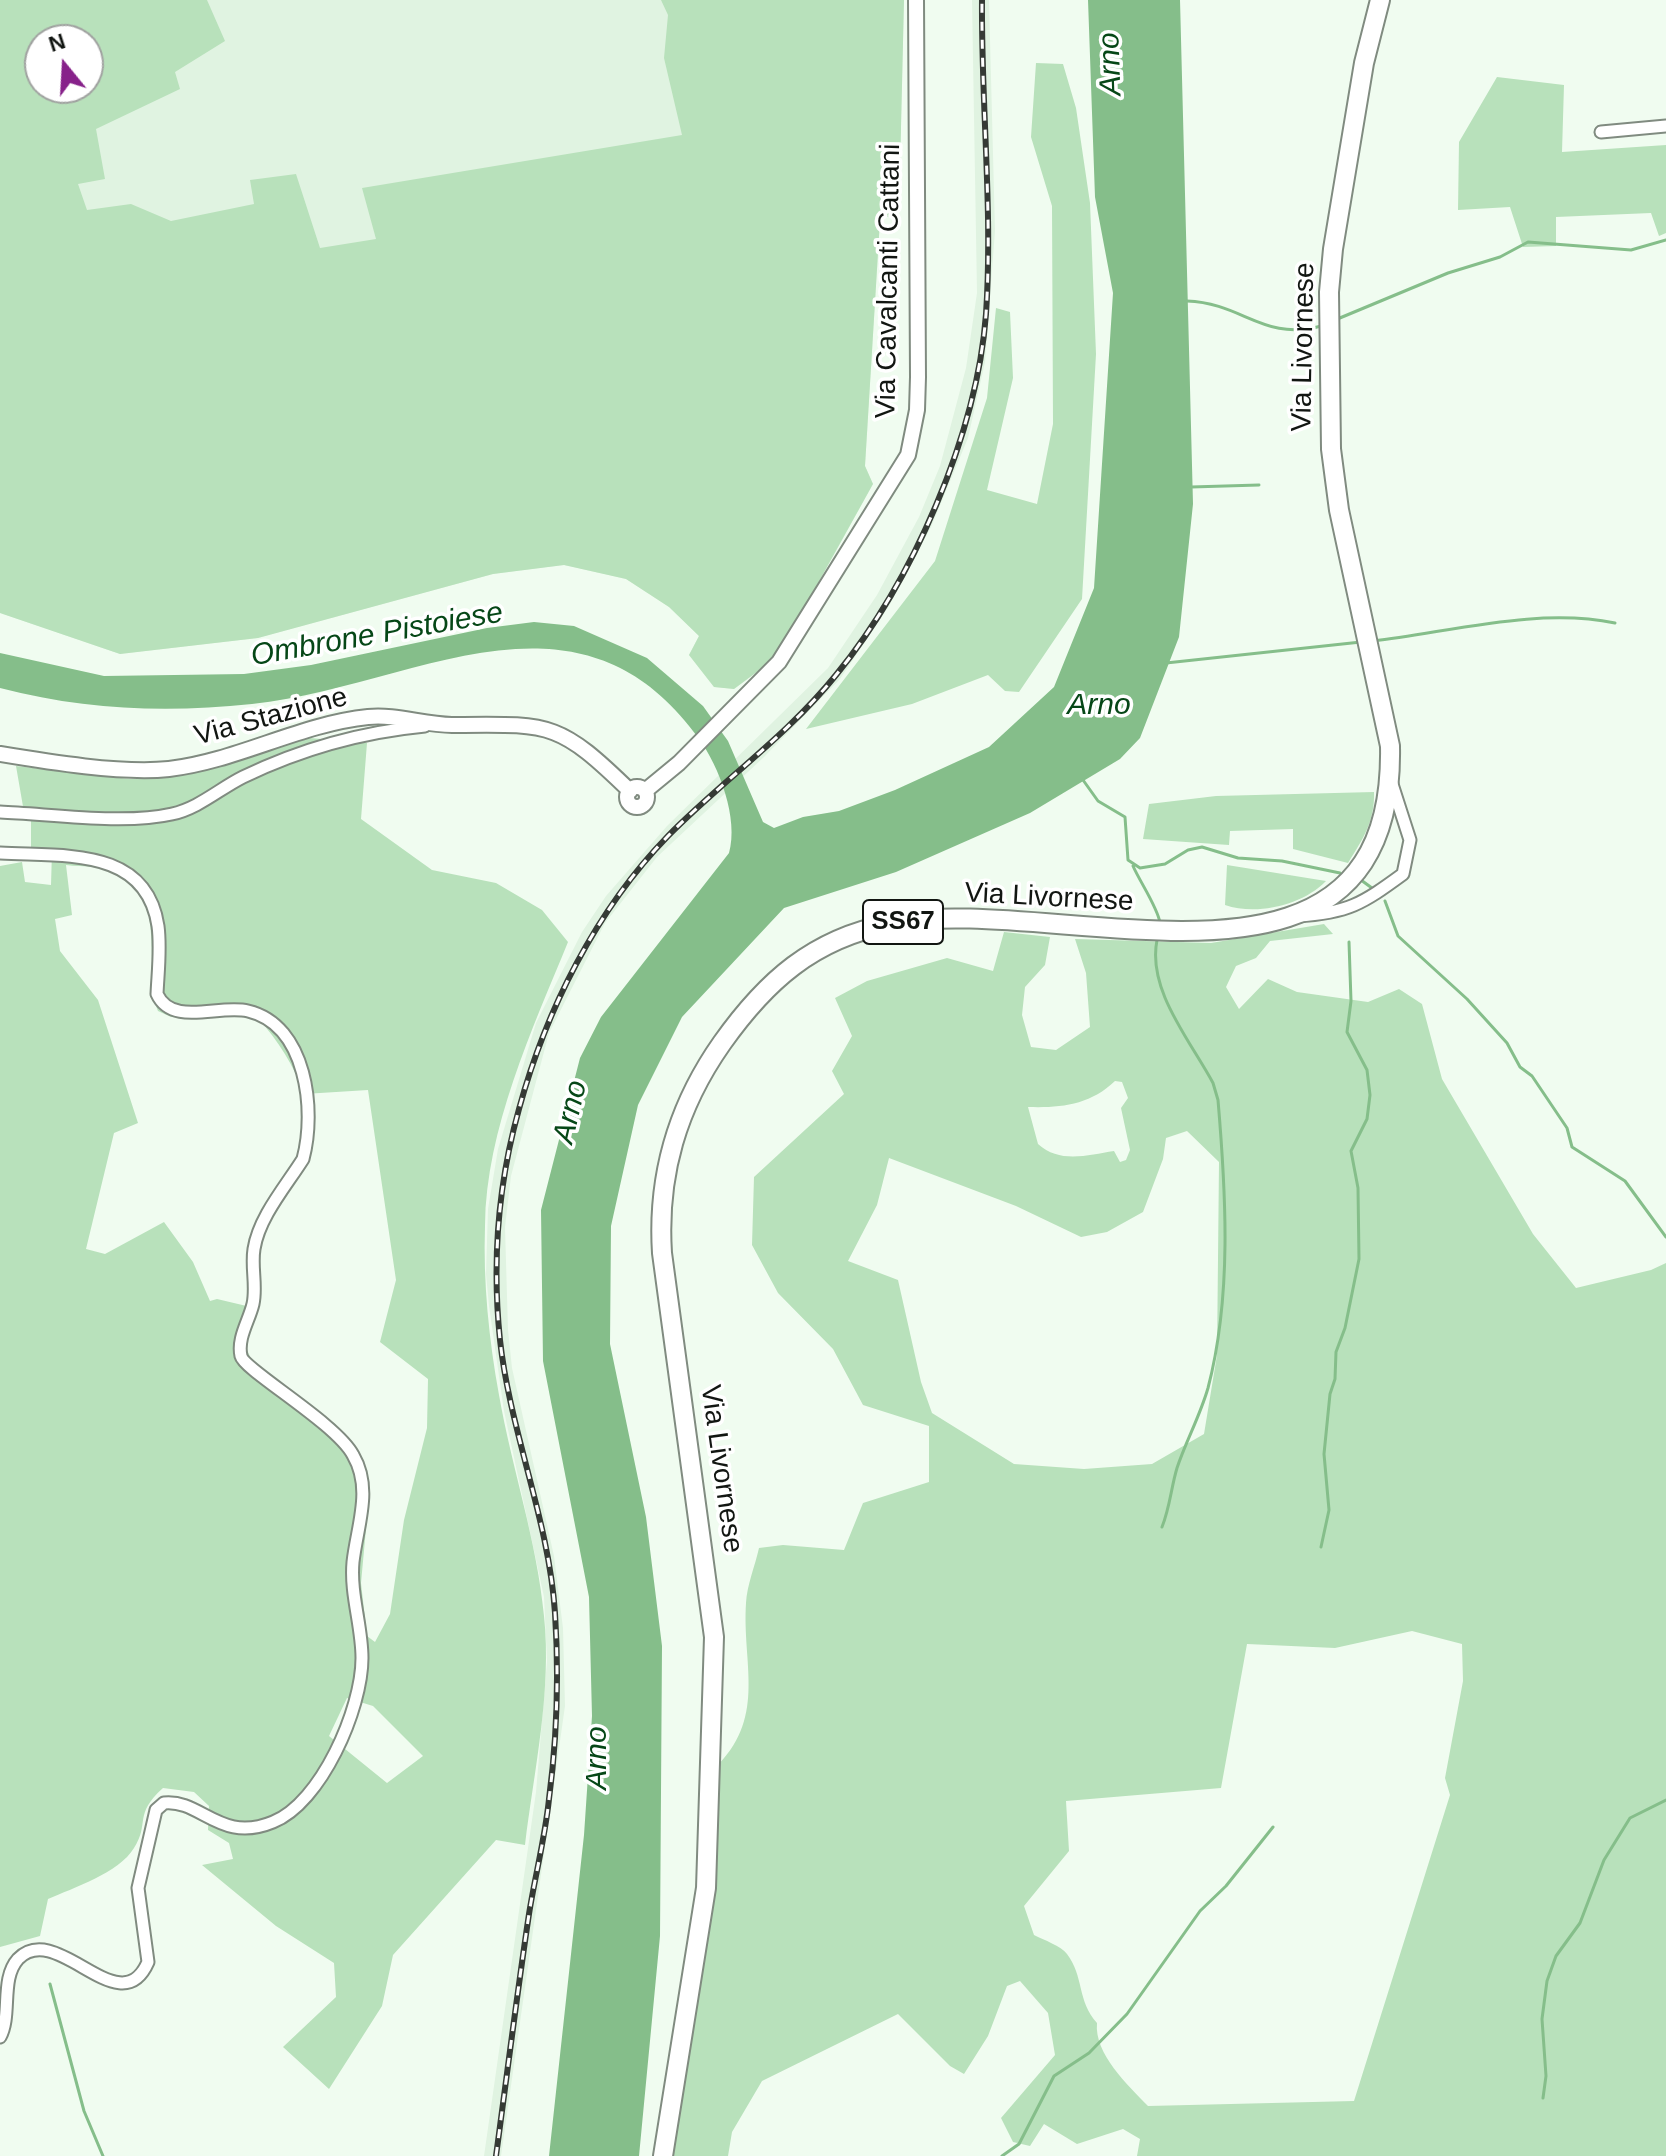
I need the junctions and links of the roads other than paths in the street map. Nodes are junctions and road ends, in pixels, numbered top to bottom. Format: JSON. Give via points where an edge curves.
{"nodes":[{"id":1,"x":916,"y":0,"type":"edge"},
{"id":2,"x":1380,"y":1,"type":"edge"},
{"id":3,"x":1666,"y":126,"type":"edge"},
{"id":4,"x":1601,"y":132,"type":"dead end"},
{"id":5,"x":438,"y":725,"type":"junction"},
{"id":6,"x":707,"y":736,"type":"joint"},
{"id":7,"x":0,"y":754,"type":"edge"},
{"id":8,"x":1391,"y":781,"type":"junction"},
{"id":9,"x":0,"y":812,"type":"edge"},
{"id":10,"x":0,"y":853,"type":"edge"},
{"id":11,"x":1292,"y":916,"type":"junction"},
{"id":12,"x":0,"y":2037,"type":"edge"},
{"id":13,"x":663,"y":2156,"type":"edge"}],
"edges":[{"from":1,"to":6,"type":"street","name":"Via Cavalcanti Cattani","via":[[918,377],[908,455],[779,662]]},
{"from":2,"to":8,"type":"main road","name":"Via Livornese","number":"SS67","via":[[1364,63],[1333,249],[1331,449],[1339,510],[1390,746]]},
{"from":3,"to":4,"type":"street"},
{"from":5,"to":6,"type":"street","name":"Via Stazione","via":[[541,726],[584,747],[638,791]]},
{"from":5,"to":7,"type":"street","name":"Via Stazione","via":[[368,717],[213,762],[166,769]]},
{"from":5,"to":9,"type":"street","via":[[351,736],[259,770],[173,814]]},
{"from":8,"to":11,"type":"main road","name":"Via Livornese","number":"SS67","via":[[1385,816],[1360,866],[1339,889]]},
{"from":8,"to":11,"type":"street","via":[[1410,840],[1403,874],[1368,900],[1336,913]]},
{"from":10,"to":12,"type":"street","via":[[104,861],[130,872],[140,880],[155,914],[161,1004],[175,1011],[226,1009],[262,1016],[298,1060],[308,1088],[307,1144],[256,1240],[253,1305],[240,1354],[255,1374],[279,1386],[343,1439],[355,1458],[364,1494],[353,1564],[362,1660],[359,1683],[327,1770],[312,1794],[289,1814],[258,1827],[219,1824],[186,1805],[164,1803],[156,1810],[139,1873],[148,1962],[143,1972],[111,1983],[59,1954],[27,1954],[9,1977]]},
{"from":11,"to":13,"type":"main road","name":"Via Livornese","number":"SS67","via":[[1198,932],[975,920],[891,923],[855,933],[779,974],[749,1005],[695,1086],[674,1132],[659,1215],[713,1612],[710,1842]]}]}
